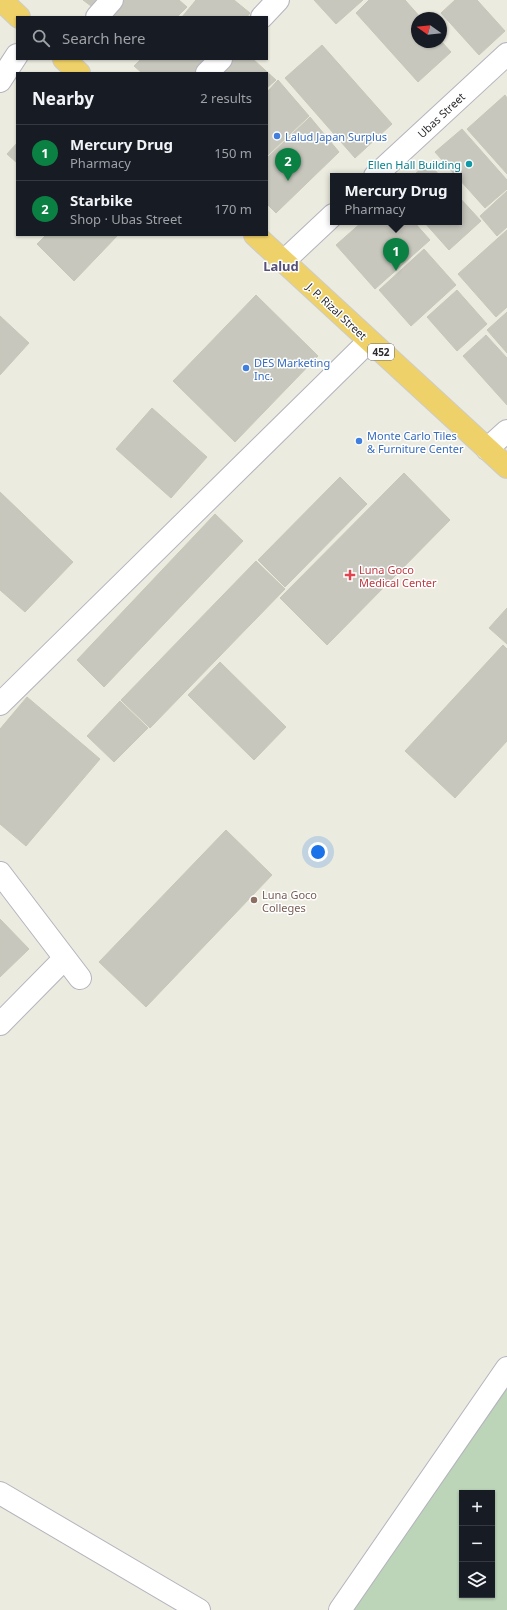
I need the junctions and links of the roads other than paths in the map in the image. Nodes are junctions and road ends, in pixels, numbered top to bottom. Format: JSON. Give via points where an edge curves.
{"nodes":[{"id":1,"x":1,"y":0,"type":"edge"},
{"id":2,"x":112,"y":0,"type":"edge"},
{"id":3,"x":278,"y":0,"type":"edge"},
{"id":4,"x":18,"y":16,"type":"edge"},
{"id":5,"x":98,"y":16,"type":"edge"},
{"id":6,"x":263,"y":16,"type":"edge"},
{"id":7,"x":507,"y":54,"type":"edge"},
{"id":8,"x":16,"y":57,"type":"edge"},
{"id":9,"x":65,"y":60,"type":"edge"},
{"id":10,"x":220,"y":60,"type":"edge"},
{"id":11,"x":78,"y":72,"type":"edge"},
{"id":12,"x":208,"y":72,"type":"edge"},
{"id":13,"x":0,"y":81,"type":"edge"},
{"id":14,"x":378,"y":173,"type":"edge"},
{"id":15,"x":330,"y":218,"type":"edge"},
{"id":16,"x":256,"y":236,"type":"edge"},
{"id":17,"x":284,"y":261,"type":"junction"},
{"id":18,"x":369,"y":341,"type":"junction"},
{"id":19,"x":507,"y":431,"type":"edge"},
{"id":20,"x":487,"y":449,"type":"junction"},
{"id":21,"x":507,"y":467,"type":"edge"},
{"id":22,"x":0,"y":704,"type":"edge"},
{"id":23,"x":0,"y":873,"type":"edge"},
{"id":24,"x":64,"y":959,"type":"junction"},
{"id":25,"x":80,"y":978,"type":"dead end"},
{"id":26,"x":0,"y":1024,"type":"edge"},
{"id":27,"x":507,"y":1368,"type":"edge"},
{"id":28,"x":0,"y":1493,"type":"edge"},
{"id":29,"x":199,"y":1610,"type":"edge"},
{"id":30,"x":340,"y":1610,"type":"edge"}],
"edges":[{"from":1,"to":4,"type":"highway"},
{"from":2,"to":5,"type":"street"},
{"from":3,"to":6,"type":"street"},
{"from":7,"to":14,"type":"street","name":"Ubas Street"},
{"from":8,"to":13,"type":"street"},
{"from":9,"to":11,"type":"highway"},
{"from":10,"to":12,"type":"street"},
{"from":15,"to":17,"type":"street"},
{"from":16,"to":17,"type":"highway","name":"J. P. Rizal Street","number":"452"},
{"from":17,"to":18,"type":"highway","name":"J. P. Rizal Street","number":"452"},
{"from":18,"to":20,"type":"highway","name":"J. P. Rizal Street","number":"452"},
{"from":18,"to":22,"type":"street"},
{"from":19,"to":20,"type":"street"},
{"from":20,"to":21,"type":"highway","name":"J. P. Rizal Street","number":"452"},
{"from":23,"to":24,"type":"street"},
{"from":24,"to":25,"type":"street"},
{"from":24,"to":26,"type":"street"},
{"from":27,"to":30,"type":"street"},
{"from":28,"to":29,"type":"street"}]}
